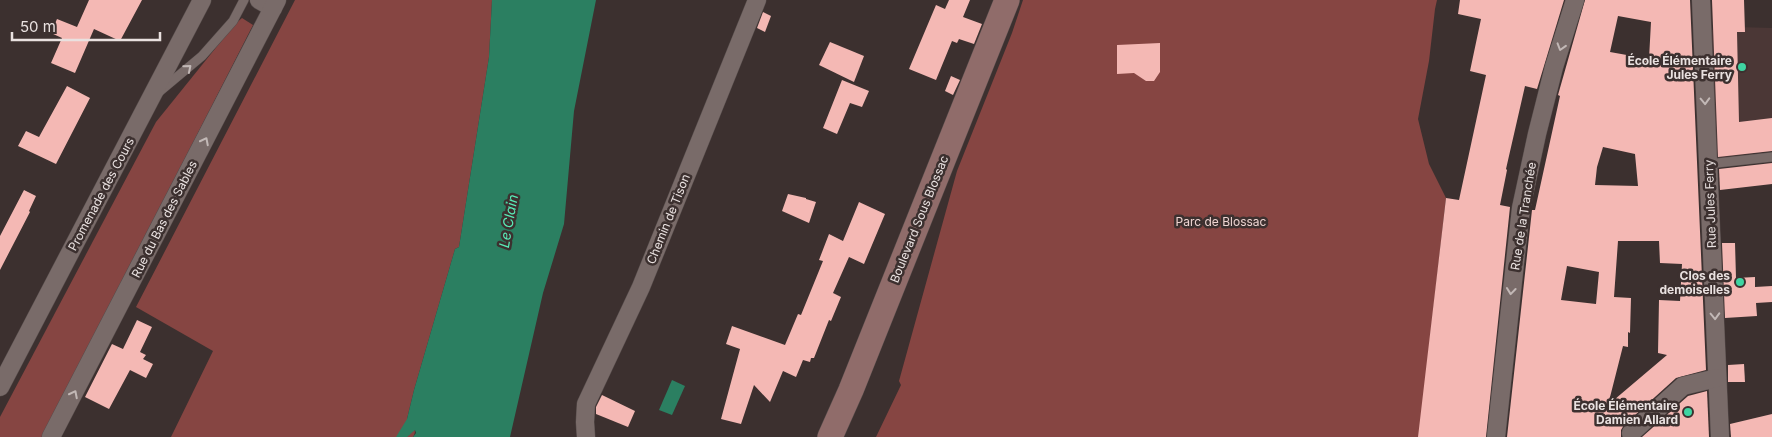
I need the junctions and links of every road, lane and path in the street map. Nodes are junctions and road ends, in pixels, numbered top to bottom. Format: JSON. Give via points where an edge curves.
{"nodes":[{"id":1,"x":202,"y":0,"type":"edge"},
{"id":2,"x":244,"y":0,"type":"edge"},
{"id":3,"x":757,"y":0,"type":"edge"},
{"id":4,"x":1007,"y":0,"type":"edge"},
{"id":5,"x":1575,"y":0,"type":"edge"},
{"id":6,"x":1701,"y":0,"type":"edge"},
{"id":7,"x":270,"y":3,"type":"edge"},
{"id":8,"x":151,"y":99,"type":"junction"},
{"id":9,"x":1772,"y":157,"type":"edge"},
{"id":10,"x":1708,"y":164,"type":"junction"},
{"id":11,"x":1717,"y":378,"type":"junction"},
{"id":12,"x":0,"y":387,"type":"edge"},
{"id":13,"x":1631,"y":434,"type":"dead end"},
{"id":14,"x":51,"y":437,"type":"edge"},
{"id":15,"x":586,"y":437,"type":"edge"},
{"id":16,"x":830,"y":437,"type":"edge"},
{"id":17,"x":1496,"y":437,"type":"edge"},
{"id":18,"x":1720,"y":437,"type":"edge"}],
"edges":[{"from":1,"to":8,"type":"street","name":"Promenade des Cours"},
{"from":8,"to":2,"type":"lane","one_way":true,"via":[[202,56],[233,21]]},
{"from":3,"to":15,"type":"street","name":"Chemin de Tison","via":[[641,288],[586,404]]},
{"from":4,"to":16,"type":"main road","name":"Boulevard Sous Blossac"},
{"from":5,"to":17,"type":"street","name":"Rue de la Tranchée","one_way":true,"via":[[1552,76],[1521,208]]},
{"from":6,"to":10,"type":"street","name":"Rue Jules Ferry","one_way":true},
{"from":14,"to":7,"type":"street","name":"Rue du Bas des Sables","one_way":true},
{"from":8,"to":12,"type":"street","name":"Promenade des Cours"},
{"from":9,"to":10,"type":"lane"},
{"from":10,"to":11,"type":"street","name":"Rue Jules Ferry","one_way":true},
{"from":11,"to":13,"type":"street","via":[[1683,386]]},
{"from":11,"to":18,"type":"street","name":"Rue Jules Ferry"}]}
